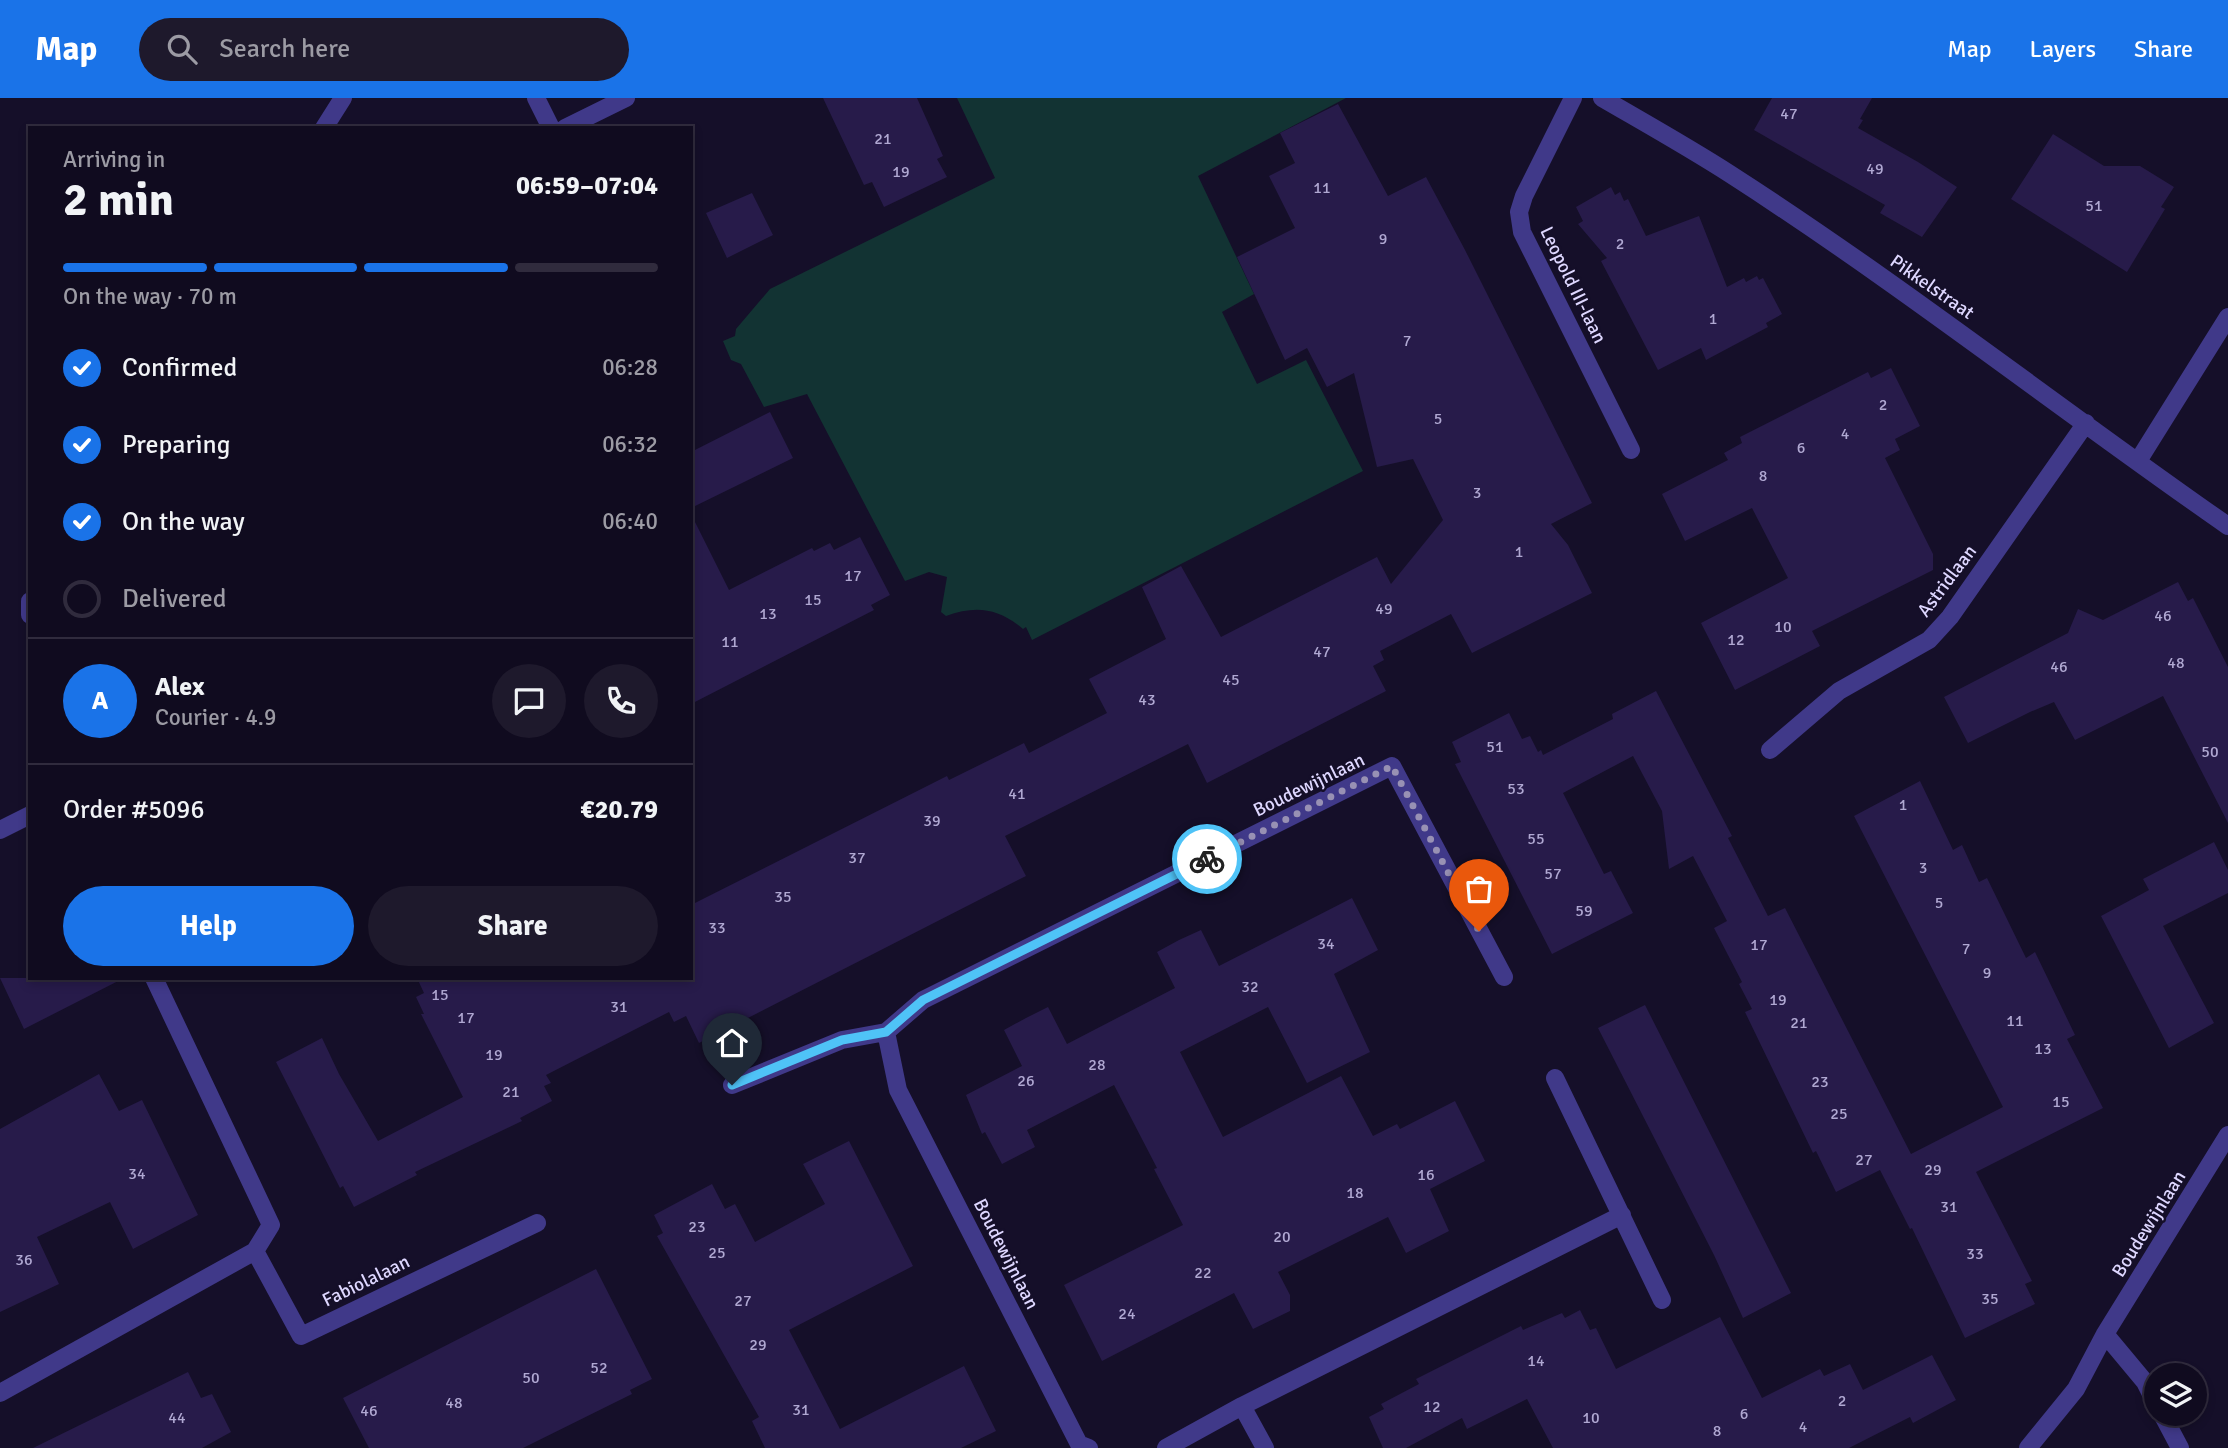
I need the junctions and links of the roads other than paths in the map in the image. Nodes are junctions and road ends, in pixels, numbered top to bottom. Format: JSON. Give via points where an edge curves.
{"nodes":[{"id":1,"x":343,"y":98,"type":"edge"},
{"id":2,"x":536,"y":98,"type":"edge"},
{"id":3,"x":626,"y":98,"type":"edge"},
{"id":4,"x":1573,"y":98,"type":"edge"},
{"id":5,"x":1602,"y":98,"type":"edge"},
{"id":6,"x":325,"y":126,"type":"edge"},
{"id":7,"x":550,"y":126,"type":"edge"},
{"id":8,"x":569,"y":126,"type":"edge"},
{"id":9,"x":2228,"y":317,"type":"edge"},
{"id":10,"x":2086,"y":423,"type":"junction"},
{"id":11,"x":1631,"y":450,"type":"dead end"},
{"id":12,"x":2138,"y":461,"type":"junction"},
{"id":13,"x":2228,"y":526,"type":"edge"},
{"id":14,"x":1770,"y":750,"type":"dead end"},
{"id":15,"x":28,"y":816,"type":"edge"},
{"id":16,"x":0,"y":830,"type":"edge"},
{"id":17,"x":1504,"y":977,"type":"dead end"},
{"id":18,"x":154,"y":980,"type":"edge"},
{"id":19,"x":886,"y":1032,"type":"junction"},
{"id":20,"x":1555,"y":1078,"type":"dead end"},
{"id":21,"x":732,"y":1085,"type":"dead end"},
{"id":22,"x":2228,"y":1135,"type":"edge"},
{"id":23,"x":1622,"y":1214,"type":"junction"},
{"id":24,"x":537,"y":1223,"type":"dead end"},
{"id":25,"x":255,"y":1251,"type":"junction"},
{"id":26,"x":1662,"y":1300,"type":"dead end"},
{"id":27,"x":2105,"y":1334,"type":"junction"},
{"id":28,"x":2144,"y":1382,"type":"edge"},
{"id":29,"x":0,"y":1392,"type":"edge"},
{"id":30,"x":1242,"y":1406,"type":"junction"},
{"id":31,"x":2168,"y":1426,"type":"edge"},
{"id":32,"x":1089,"y":1448,"type":"edge"},
{"id":33,"x":1166,"y":1448,"type":"edge"},
{"id":34,"x":1265,"y":1448,"type":"edge"},
{"id":35,"x":2028,"y":1448,"type":"edge"},
{"id":36,"x":2180,"y":1448,"type":"edge"}],
"edges":[{"from":1,"to":6,"type":"street"},
{"from":2,"to":7,"type":"street"},
{"from":3,"to":8,"type":"street"},
{"from":4,"to":11,"type":"street","name":"Leopold III-laan","via":[[1524,196],[1519,212],[1522,232]]},
{"from":5,"to":10,"type":"street","name":"Pikkelstraat","via":[[1750,187]]},
{"from":9,"to":12,"type":"street"},
{"from":10,"to":12,"type":"street","name":"Pikkelstraat"},
{"from":10,"to":14,"type":"street","name":"Astridlaan","via":[[1929,640],[1839,691]]},
{"from":12,"to":13,"type":"street","name":"Pikkelstraat"},
{"from":15,"to":16,"type":"street"},
{"from":17,"to":19,"type":"street","name":"Boudewijnlaan","via":[[1392,766],[923,1000]]},
{"from":18,"to":25,"type":"street","via":[[271,1225]]},
{"from":19,"to":21,"type":"street","via":[[842,1040]]},
{"from":19,"to":32,"type":"street","name":"Boudewijnlaan","via":[[898,1090],[1079,1444]]},
{"from":20,"to":23,"type":"street"},
{"from":22,"to":27,"type":"street","name":"Boudewijnlaan"},
{"from":23,"to":26,"type":"street"},
{"from":23,"to":30,"type":"street"},
{"from":24,"to":25,"type":"street","name":"Fabiolalaan","via":[[301,1336]]},
{"from":25,"to":29,"type":"street"},
{"from":27,"to":28,"type":"street"},
{"from":27,"to":35,"type":"street","name":"Boudewijnlaan","via":[[2076,1389]]},
{"from":30,"to":33,"type":"street"},
{"from":30,"to":34,"type":"street"},
{"from":31,"to":36,"type":"street"}]}
